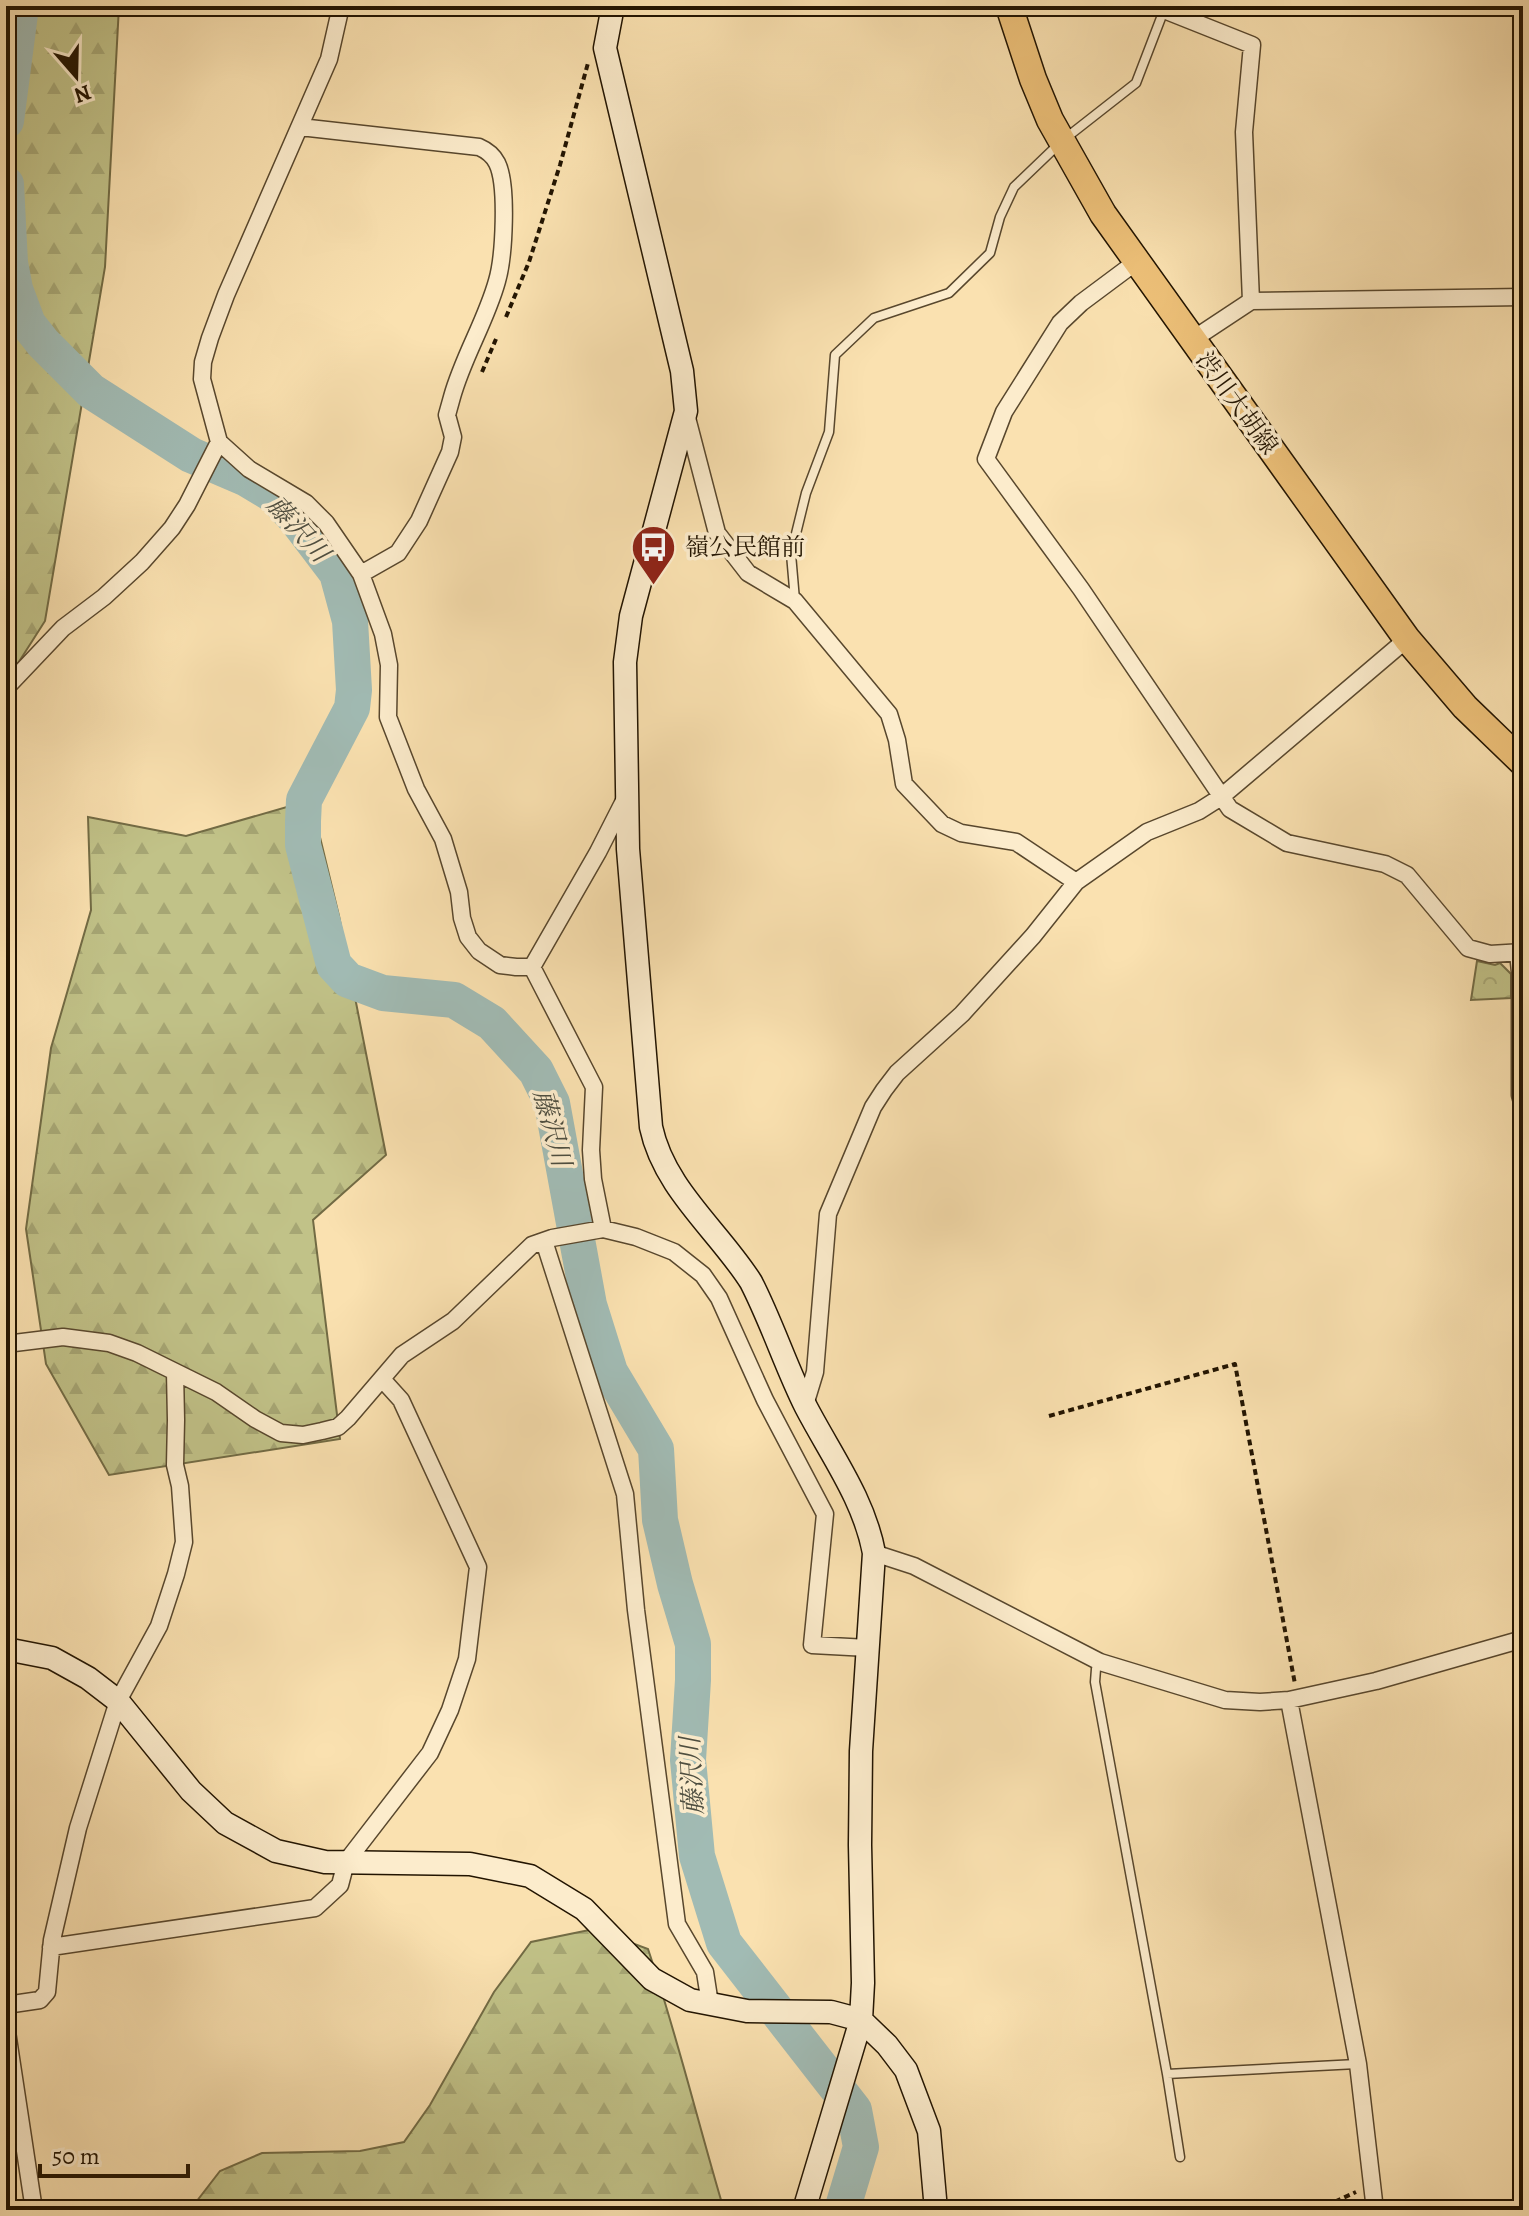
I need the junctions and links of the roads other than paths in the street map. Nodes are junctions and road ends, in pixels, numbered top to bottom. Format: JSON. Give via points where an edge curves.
{"nodes":[{"id":1,"x":341,"y":6,"type":"edge"},
{"id":2,"x":613,"y":6,"type":"edge"},
{"id":3,"x":1009,"y":6,"type":"edge"},
{"id":4,"x":1164,"y":8,"type":"edge"},
{"id":5,"x":300,"y":127,"type":"junction"},
{"id":6,"x":1062,"y":141,"type":"junction"},
{"id":7,"x":1136,"y":262,"type":"junction"},
{"id":8,"x":1523,"y":297,"type":"edge"},
{"id":9,"x":1251,"y":301,"type":"junction"},
{"id":10,"x":1192,"y":340,"type":"junction"},
{"id":11,"x":686,"y":411,"type":"junction"},
{"id":12,"x":219,"y":442,"type":"junction"},
{"id":13,"x":361,"y":574,"type":"junction"},
{"id":14,"x":795,"y":601,"type":"junction"},
{"id":15,"x":1407,"y":639,"type":"junction"},
{"id":16,"x":6,"y":688,"type":"edge"},
{"id":17,"x":1521,"y":758,"type":"edge"},
{"id":18,"x":627,"y":795,"type":"junction"},
{"id":19,"x":1221,"y":797,"type":"junction"},
{"id":20,"x":1076,"y":882,"type":"junction"},
{"id":21,"x":1520,"y":952,"type":"edge"},
{"id":22,"x":532,"y":967,"type":"junction"},
{"id":23,"x":1523,"y":1106,"type":"edge"},
{"id":24,"x":599,"y":1229,"type":"junction"},
{"id":25,"x":548,"y":1239,"type":"junction"},
{"id":26,"x":6,"y":1344,"type":"edge"},
{"id":27,"x":175,"y":1372,"type":"junction"},
{"id":28,"x":382,"y":1379,"type":"junction"},
{"id":29,"x":805,"y":1405,"type":"junction"},
{"id":30,"x":874,"y":1553,"type":"junction"},
{"id":31,"x":1523,"y":1639,"type":"edge"},
{"id":32,"x":868,"y":1648,"type":"junction"},
{"id":33,"x":6,"y":1649,"type":"edge"},
{"id":34,"x":1100,"y":1662,"type":"junction"},
{"id":35,"x":1293,"y":1699,"type":"junction"},
{"id":36,"x":118,"y":1701,"type":"junction"},
{"id":37,"x":346,"y":1862,"type":"junction"},
{"id":38,"x":51,"y":1947,"type":"junction"},
{"id":39,"x":710,"y":2004,"type":"junction"},
{"id":40,"x":6,"y":2005,"type":"edge"},
{"id":41,"x":861,"y":2020,"type":"junction"},
{"id":42,"x":6,"y":2025,"type":"edge"},
{"id":43,"x":1358,"y":2064,"type":"junction"},
{"id":44,"x":1167,"y":2074,"type":"junction"},
{"id":45,"x":1180,"y":2157,"type":"dead end"},
{"id":46,"x":34,"y":2210,"type":"edge"},
{"id":47,"x":804,"y":2210,"type":"edge"},
{"id":48,"x":936,"y":2210,"type":"edge"},
{"id":49,"x":1375,"y":2210,"type":"edge"}],
"edges":[{"from":1,"to":5,"type":"street","via":[[329,59]]},
{"from":2,"to":11,"type":"street","via":[[605,48],[682,371]]},
{"from":3,"to":6,"type":"main road","name":"渋川大胡線","via":[[1033,79]]},
{"from":4,"to":6,"type":"lane","via":[[1136,83]]},
{"from":4,"to":9,"type":"street","via":[[1252,45],[1244,132]]},
{"from":5,"to":12,"type":"street","via":[[206,350],[202,379]]},
{"from":5,"to":13,"type":"street","via":[[479,147],[496,161],[501,175],[498,277],[447,415],[453,437],[450,452],[404,547]]},
{"from":6,"to":7,"type":"main road","name":"渋川大胡線"},
{"from":6,"to":14,"type":"lane","via":[[1014,187],[990,253],[949,293],[874,318],[835,355],[829,432],[791,554]]},
{"from":7,"to":10,"type":"main road","name":"渋川大胡線"},
{"from":7,"to":19,"type":"street","via":[[1060,323],[1004,412],[986,459]]},
{"from":8,"to":9,"type":"street"},
{"from":9,"to":10,"type":"street"},
{"from":10,"to":15,"type":"main road","name":"渋川大胡線"},
{"from":11,"to":14,"type":"street","via":[[717,533],[748,573]]},
{"from":11,"to":18,"type":"street","via":[[631,616],[625,662]]},
{"from":12,"to":13,"type":"street","via":[[249,469],[306,503]]},
{"from":12,"to":16,"type":"street","via":[[187,505],[162,540],[104,597],[63,628]]},
{"from":13,"to":22,"type":"street","via":[[389,665],[388,717],[416,789],[443,839],[468,937],[500,965]]},
{"from":14,"to":20,"type":"street","via":[[889,714],[904,784],[942,824],[961,833],[1016,842]]},
{"from":15,"to":17,"type":"main road","name":"渋川大胡線","via":[[1465,707]]},
{"from":15,"to":19,"type":"street"},
{"from":18,"to":22,"type":"street"},
{"from":18,"to":29,"type":"street","via":[[654,1142],[664,1167],[751,1282]]},
{"from":19,"to":20,"type":"street","via":[[1147,832]]},
{"from":19,"to":21,"type":"street","via":[[1238,815],[1287,843],[1385,864],[1407,875],[1468,948],[1490,954]]},
{"from":20,"to":29,"type":"street","via":[[962,1014],[897,1073],[873,1107],[828,1214],[815,1372]]},
{"from":21,"to":23,"type":"street"},
{"from":22,"to":24,"type":"street","via":[[594,1087],[591,1150]]},
{"from":24,"to":25,"type":"street"},
{"from":24,"to":32,"type":"street","via":[[674,1252],[703,1275],[719,1298],[825,1514],[812,1645]]},
{"from":25,"to":28,"type":"street","via":[[532,1245],[453,1321],[402,1355]]},
{"from":25,"to":39,"type":"street","via":[[625,1494],[677,1924],[705,1972]]},
{"from":26,"to":27,"type":"street","via":[[87,1339],[137,1353]]},
{"from":27,"to":28,"type":"street","via":[[281,1433],[303,1435],[338,1427]]},
{"from":27,"to":36,"type":"street","via":[[175,1465],[184,1542],[159,1626]]},
{"from":28,"to":37,"type":"street","via":[[401,1400],[478,1567],[467,1659],[450,1710],[430,1753]]},
{"from":29,"to":30,"type":"street","via":[[857,1500]]},
{"from":30,"to":32,"type":"street"},
{"from":30,"to":34,"type":"street","via":[[914,1566]]},
{"from":31,"to":35,"type":"street"},
{"from":32,"to":41,"type":"street","via":[[861,1751]]},
{"from":33,"to":36,"type":"street","via":[[52,1658]]},
{"from":34,"to":35,"type":"street","via":[[1225,1700]]},
{"from":34,"to":44,"type":"lane","via":[[1095,1682]]},
{"from":35,"to":43,"type":"street"},
{"from":36,"to":37,"type":"street","via":[[191,1791],[225,1823],[276,1851]]},
{"from":36,"to":38,"type":"street","via":[[78,1828]]},
{"from":37,"to":38,"type":"street","via":[[340,1885],[315,1908]]},
{"from":37,"to":39,"type":"street","via":[[470,1864],[530,1876],[584,1909],[652,1979],[690,2000]]},
{"from":38,"to":40,"type":"street","via":[[47,1992],[40,2000]]},
{"from":39,"to":41,"type":"street"},
{"from":41,"to":47,"type":"street"},
{"from":41,"to":48,"type":"street","via":[[906,2070],[929,2131]]},
{"from":42,"to":46,"type":"street"},
{"from":43,"to":44,"type":"lane"},
{"from":43,"to":49,"type":"street"},
{"from":44,"to":45,"type":"lane"}]}
